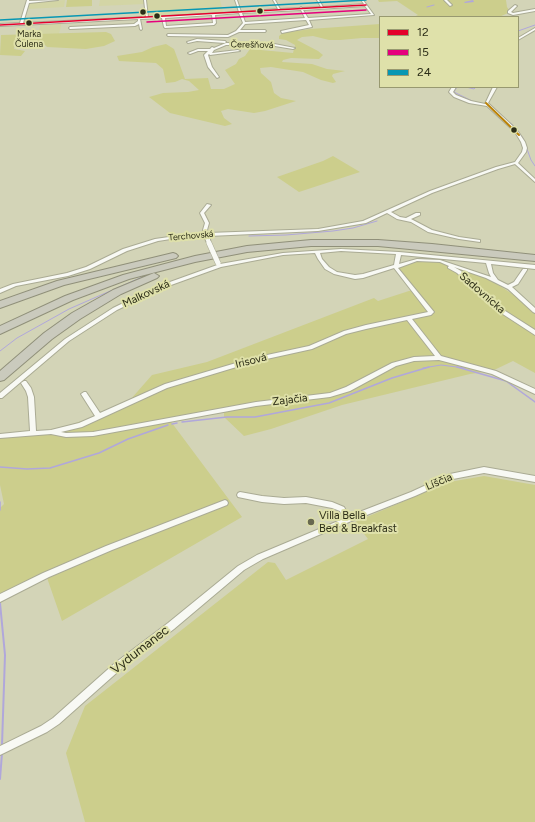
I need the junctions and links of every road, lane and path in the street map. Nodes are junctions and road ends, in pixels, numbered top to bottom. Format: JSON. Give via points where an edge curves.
{"nodes":[{"id":1,"x":57,"y":0,"type":"edge"},
{"id":2,"x":144,"y":0,"type":"edge"},
{"id":3,"x":236,"y":0,"type":"edge"},
{"id":4,"x":274,"y":0,"type":"edge"},
{"id":5,"x":318,"y":0,"type":"edge"},
{"id":6,"x":362,"y":0,"type":"edge"},
{"id":7,"x":445,"y":0,"type":"edge"},
{"id":8,"x":27,"y":1,"type":"edge"},
{"id":9,"x":366,"y":5,"type":"junction"},
{"id":10,"x":452,"y":5,"type":"dead end"},
{"id":11,"x":516,"y":6,"type":"dead end"},
{"id":12,"x":322,"y":7,"type":"junction"},
{"id":13,"x":301,"y":8,"type":"junction"},
{"id":14,"x":279,"y":9,"type":"junction"},
{"id":15,"x":535,"y":10,"type":"edge"},
{"id":16,"x":240,"y":12,"type":"junction"},
{"id":17,"x":213,"y":14,"type":"junction"},
{"id":18,"x":138,"y":17,"type":"junction"},
{"id":19,"x":147,"y":17,"type":"junction"},
{"id":20,"x":163,"y":17,"type":"junction"},
{"id":21,"x":308,"y":19,"type":"junction"},
{"id":22,"x":139,"y":22,"type":"junction"},
{"id":23,"x":244,"y":23,"type":"junction"},
{"id":24,"x":21,"y":24,"type":"junction"},
{"id":25,"x":0,"y":25,"type":"edge"},
{"id":26,"x":70,"y":28,"type":"dead end"},
{"id":27,"x":141,"y":29,"type":"dead end"},
{"id":28,"x":535,"y":29,"type":"edge"},
{"id":29,"x":238,"y":31,"type":"junction"},
{"id":30,"x":265,"y":31,"type":"dead end"},
{"id":31,"x":282,"y":32,"type":"dead end"},
{"id":32,"x":168,"y":36,"type":"dead end"},
{"id":33,"x":230,"y":36,"type":"junction"},
{"id":34,"x":519,"y":38,"type":"edge"},
{"id":35,"x":188,"y":42,"type":"dead end"},
{"id":36,"x":224,"y":42,"type":"junction"},
{"id":37,"x":293,"y":48,"type":"dead end"},
{"id":38,"x":211,"y":50,"type":"junction"},
{"id":39,"x":238,"y":51,"type":"dead end"},
{"id":40,"x":190,"y":53,"type":"dead end"},
{"id":41,"x":217,"y":77,"type":"dead end"},
{"id":42,"x":453,"y":88,"type":"edge"},
{"id":43,"x":494,"y":88,"type":"edge"},
{"id":44,"x":486,"y":104,"type":"junction"},
{"id":45,"x":516,"y":163,"type":"junction"},
{"id":46,"x":535,"y":182,"type":"edge"},
{"id":47,"x":209,"y":206,"type":"dead end"},
{"id":48,"x":388,"y":212,"type":"junction"},
{"id":49,"x":418,"y":214,"type":"dead end"},
{"id":50,"x":408,"y":219,"type":"junction"},
{"id":51,"x":206,"y":235,"type":"junction"},
{"id":52,"x":478,"y":241,"type":"dead end"},
{"id":53,"x":248,"y":249,"type":"junction"},
{"id":54,"x":317,"y":251,"type":"junction"},
{"id":55,"x":198,"y":253,"type":"junction"},
{"id":56,"x":399,"y":253,"type":"junction"},
{"id":57,"x":535,"y":254,"type":"edge"},
{"id":58,"x":535,"y":258,"type":"edge"},
{"id":59,"x":425,"y":260,"type":"junction"},
{"id":60,"x":488,"y":262,"type":"junction"},
{"id":61,"x":219,"y":265,"type":"junction"},
{"id":62,"x":535,"y":267,"type":"edge"},
{"id":63,"x":396,"y":268,"type":"junction"},
{"id":64,"x":526,"y":270,"type":"dead end"},
{"id":65,"x":497,"y":281,"type":"junction"},
{"id":66,"x":508,"y":287,"type":"junction"},
{"id":67,"x":0,"y":291,"type":"edge"},
{"id":68,"x":1,"y":305,"type":"edge"},
{"id":69,"x":535,"y":310,"type":"edge"},
{"id":70,"x":408,"y":318,"type":"junction"},
{"id":71,"x":0,"y":324,"type":"edge"},
{"id":72,"x":0,"y":330,"type":"edge"},
{"id":73,"x":535,"y":333,"type":"edge"},
{"id":74,"x":439,"y":358,"type":"junction"},
{"id":75,"x":0,"y":377,"type":"edge"},
{"id":76,"x":24,"y":383,"type":"dead end"},
{"id":77,"x":535,"y":392,"type":"edge"},
{"id":78,"x":84,"y":394,"type":"dead end"},
{"id":79,"x":0,"y":396,"type":"edge"},
{"id":80,"x":99,"y":417,"type":"junction"},
{"id":81,"x":33,"y":432,"type":"junction"},
{"id":82,"x":51,"y":432,"type":"junction"},
{"id":83,"x":0,"y":436,"type":"edge"},
{"id":84,"x":535,"y":479,"type":"edge"},
{"id":85,"x":240,"y":495,"type":"dead end"},
{"id":86,"x":225,"y":503,"type":"dead end"},
{"id":87,"x":347,"y":520,"type":"junction"},
{"id":88,"x":281,"y":549,"type":"joint"},
{"id":89,"x":1,"y":597,"type":"edge"},
{"id":90,"x":4,"y":750,"type":"edge"}],
"edges":[{"from":1,"to":8,"type":"street"},
{"from":2,"to":19,"type":"street"},
{"from":3,"to":16,"type":"street"},
{"from":4,"to":14,"type":"street"},
{"from":5,"to":12,"type":"street"},
{"from":6,"to":9,"type":"street"},
{"from":7,"to":10,"type":"street"},
{"from":8,"to":24,"type":"street"},
{"from":9,"to":12,"type":"street"},
{"from":9,"to":21,"type":"street","via":[[373,15]]},
{"from":11,"to":15,"type":"street","via":[[509,12],[513,14]]},
{"from":12,"to":13,"type":"street"},
{"from":13,"to":14,"type":"street"},
{"from":13,"to":21,"type":"street"},
{"from":14,"to":16,"type":"street"},
{"from":16,"to":17,"type":"street"},
{"from":16,"to":23,"type":"street"},
{"from":17,"to":20,"type":"street"},
{"from":17,"to":20,"type":"street","via":[[215,23],[165,27]]},
{"from":18,"to":19,"type":"street"},
{"from":18,"to":22,"type":"street"},
{"from":18,"to":24,"type":"street"},
{"from":19,"to":20,"type":"street"},
{"from":21,"to":23,"type":"street"},
{"from":21,"to":31,"type":"street","via":[[310,27]]},
{"from":22,"to":26,"type":"street","via":[[135,25]]},
{"from":22,"to":27,"type":"street"},
{"from":23,"to":29,"type":"street"},
{"from":24,"to":25,"type":"street"},
{"from":28,"to":34,"type":"street"},
{"from":29,"to":30,"type":"street"},
{"from":29,"to":33,"type":"street","name":"Čerešňová"},
{"from":32,"to":33,"type":"street"},
{"from":33,"to":36,"type":"street","name":"Čerešňová","via":[[230,39]]},
{"from":35,"to":36,"type":"street","name":"Čerešňová"},
{"from":36,"to":38,"type":"street","name":"Čerešňová"},
{"from":37,"to":38,"type":"street","name":"Čerešňová","via":[[269,44],[226,44]]},
{"from":38,"to":39,"type":"street","name":"Čerešňová","via":[[210,54]]},
{"from":38,"to":40,"type":"street","name":"Čerešňová"},
{"from":38,"to":41,"type":"street","via":[[206,55]]},
{"from":42,"to":44,"type":"street","via":[[451,92],[455,96],[474,103]]},
{"from":43,"to":44,"type":"street"},
{"from":44,"to":45,"type":"street","via":[[516,131],[523,142],[524,152]]},
{"from":45,"to":46,"type":"street"},
{"from":45,"to":48,"type":"street","name":"Terchovská","via":[[431,192]]},
{"from":47,"to":51,"type":"street","name":"Terchovská","via":[[202,213],[207,223]]},
{"from":48,"to":50,"type":"street","via":[[399,218]]},
{"from":48,"to":51,"type":"street","name":"Terchovská","via":[[364,222],[318,230]]},
{"from":49,"to":50,"type":"street"},
{"from":50,"to":52,"type":"street","via":[[430,231]]},
{"from":51,"to":61,"type":"street","name":"Terchovská","bridge":true},
{"from":51,"to":67,"type":"street","name":"Terchovská","via":[[174,237],[141,244],[88,268],[15,285]]},
{"from":53,"to":58,"type":"highway","via":[[311,243],[378,243]]},
{"from":53,"to":72,"type":"highway","via":[[189,260],[126,277],[69,298]]},
{"from":53,"to":75,"type":"highway","via":[[173,269],[116,292],[56,330]]},
{"from":54,"to":56,"type":"street","name":"Malkovská"},
{"from":54,"to":61,"type":"street","name":"Malkovská"},
{"from":54,"to":63,"type":"street","via":[[327,268],[342,275],[363,276]]},
{"from":55,"to":57,"type":"highway","via":[[272,242],[346,238],[410,240]]},
{"from":55,"to":68,"type":"highway","via":[[177,255],[87,276]]},
{"from":55,"to":71,"type":"highway","via":[[100,280]]},
{"from":56,"to":60,"type":"street","name":"Malkovská"},
{"from":56,"to":63,"type":"street"},
{"from":59,"to":63,"type":"street"},
{"from":59,"to":65,"type":"street","via":[[440,261]]},
{"from":59,"to":73,"type":"street","name":"Sadovnícka","via":[[446,265],[459,272],[497,308]]},
{"from":60,"to":62,"type":"street","name":"Malkovská"},
{"from":60,"to":65,"type":"street"},
{"from":61,"to":79,"type":"street","name":"Malkovská","via":[[158,288],[115,309],[67,340]]},
{"from":63,"to":70,"type":"street","name":"Irisová","via":[[431,312]]},
{"from":64,"to":66,"type":"street","via":[[516,283]]},
{"from":65,"to":66,"type":"street"},
{"from":66,"to":69,"type":"street"},
{"from":70,"to":74,"type":"street"},
{"from":70,"to":80,"type":"street","name":"Irisová","via":[[344,333],[310,348],[253,360],[165,386]]},
{"from":74,"to":77,"type":"street","name":"Zajačia","via":[[494,372]]},
{"from":74,"to":82,"type":"street","name":"Zajačia","via":[[401,361],[348,389],[330,395],[256,404],[93,434],[66,435]]},
{"from":76,"to":81,"type":"street","via":[[31,397]]},
{"from":78,"to":80,"type":"street"},
{"from":80,"to":82,"type":"street","name":"Irisová"},
{"from":81,"to":82,"type":"street","name":"Zajačia"},
{"from":81,"to":83,"type":"street","name":"Zajačia"},
{"from":84,"to":87,"type":"street","name":"Líščia","via":[[484,470],[464,473]]},
{"from":85,"to":87,"type":"street","via":[[270,500],[306,500],[332,504],[342,509]]},
{"from":86,"to":89,"type":"street","via":[[109,548]]},
{"from":87,"to":88,"type":"street","name":"Líščia"},
{"from":88,"to":90,"type":"street","name":"Vydumanec","via":[[241,568],[118,666],[56,721]]}]}
